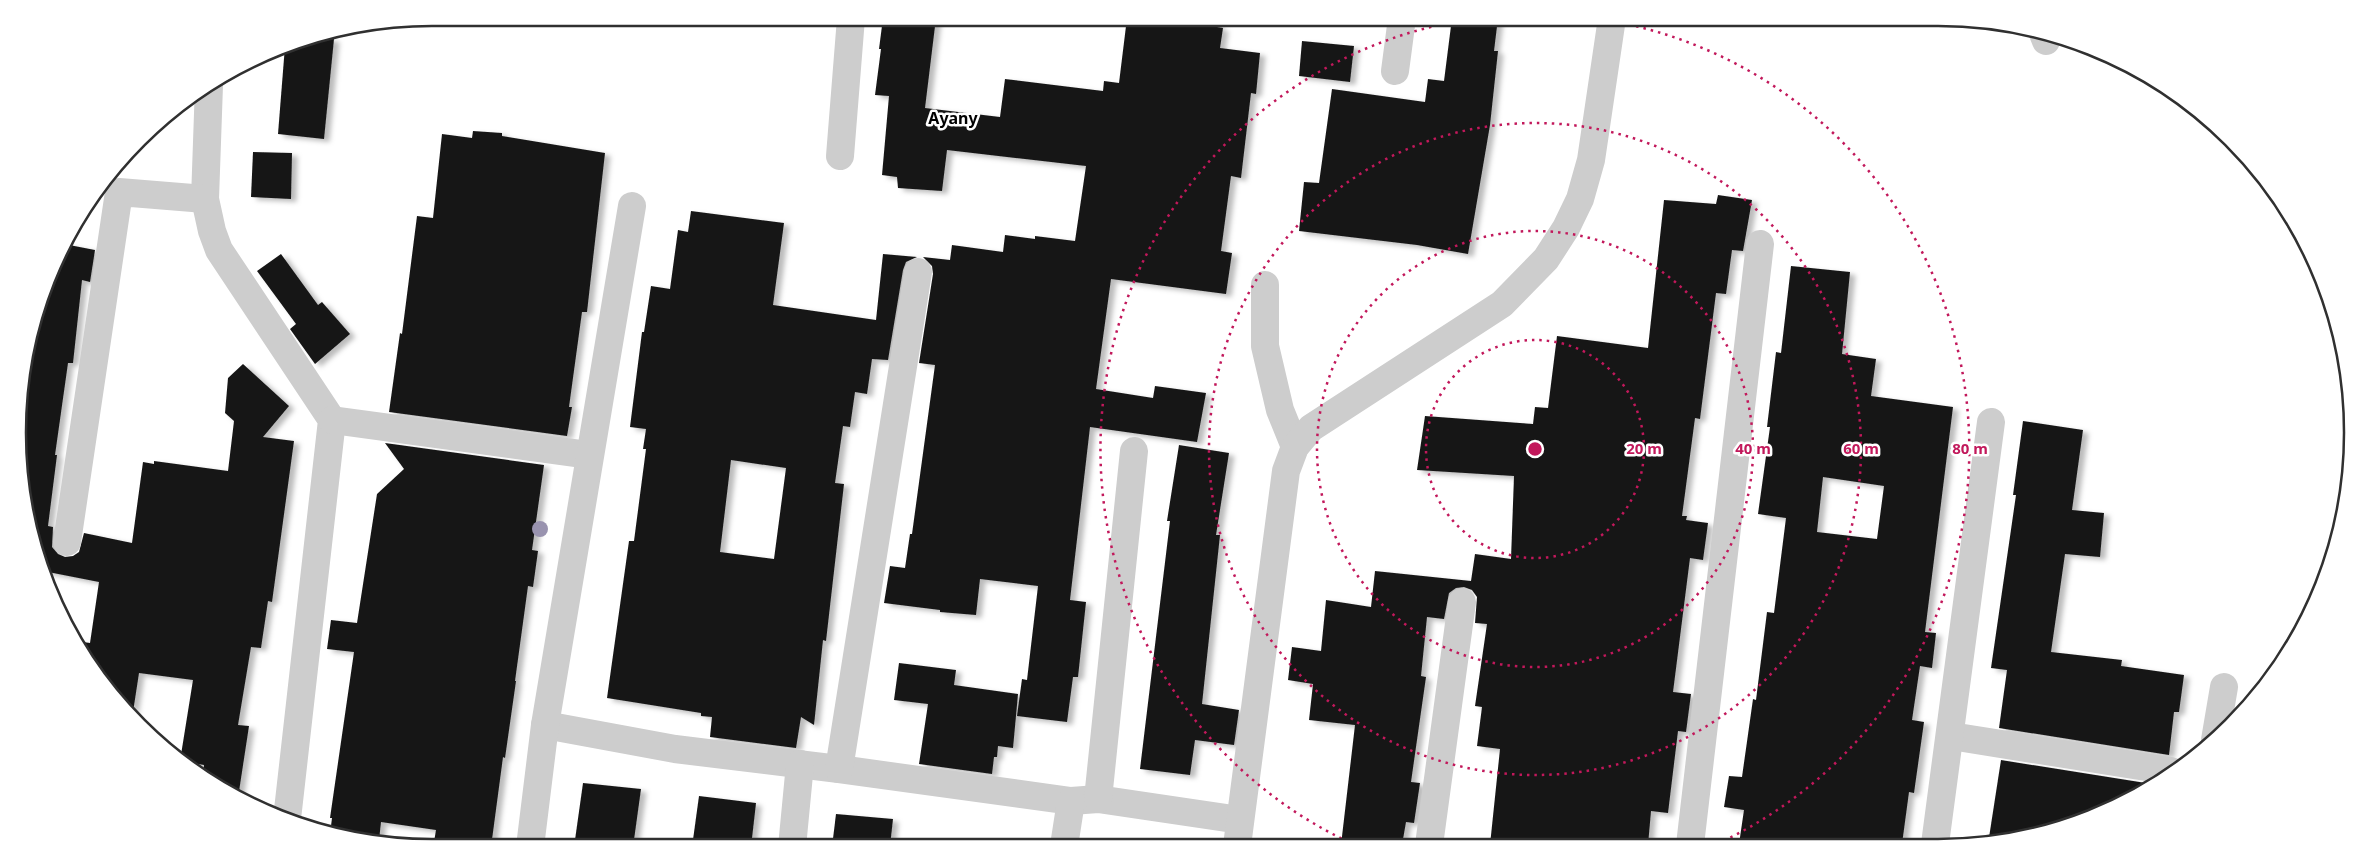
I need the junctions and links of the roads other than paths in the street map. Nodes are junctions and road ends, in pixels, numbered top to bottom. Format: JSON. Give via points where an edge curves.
{"nodes":[{"id":1,"x":850,"y":26,"type":"edge"},
{"id":2,"x":1401,"y":26,"type":"edge"},
{"id":3,"x":1611,"y":26,"type":"edge"},
{"id":4,"x":1395,"y":71,"type":"dead end"},
{"id":5,"x":209,"y":94,"type":"edge"},
{"id":6,"x":840,"y":156,"type":"dead end"},
{"id":7,"x":111,"y":190,"type":"edge"},
{"id":8,"x":205,"y":199,"type":"junction"},
{"id":9,"x":632,"y":206,"type":"dead end"},
{"id":10,"x":1760,"y":244,"type":"dead end"},
{"id":11,"x":918,"y":272,"type":"dead end"},
{"id":12,"x":1265,"y":285,"type":"dead end"},
{"id":13,"x":332,"y":420,"type":"junction"},
{"id":14,"x":1991,"y":422,"type":"dead end"},
{"id":15,"x":1295,"y":447,"type":"junction"},
{"id":16,"x":1134,"y":451,"type":"dead end"},
{"id":17,"x":589,"y":455,"type":"junction"},
{"id":18,"x":66,"y":542,"type":"dead end"},
{"id":19,"x":1462,"y":602,"type":"dead end"},
{"id":20,"x":2224,"y":687,"type":"dead end"},
{"id":21,"x":544,"y":726,"type":"junction"},
{"id":22,"x":2217,"y":727,"type":"edge"},
{"id":23,"x":1951,"y":736,"type":"junction"},
{"id":24,"x":800,"y":764,"type":"junction"},
{"id":25,"x":839,"y":769,"type":"junction"},
{"id":26,"x":2163,"y":770,"type":"edge"},
{"id":27,"x":1085,"y":800,"type":"junction"},
{"id":28,"x":287,"y":812,"type":"edge"},
{"id":29,"x":1239,"y":833,"type":"edge"},
{"id":30,"x":531,"y":839,"type":"edge"},
{"id":31,"x":793,"y":839,"type":"edge"},
{"id":32,"x":1067,"y":839,"type":"edge"},
{"id":33,"x":1430,"y":839,"type":"edge"},
{"id":34,"x":1691,"y":839,"type":"edge"},
{"id":35,"x":1936,"y":839,"type":"edge"}],
"edges":[{"from":1,"to":6,"type":"street"},
{"from":2,"to":4,"type":"street"},
{"from":3,"to":15,"type":"street","via":[[1591,160],[1580,199],[1546,259],[1502,304],[1312,428]]},
{"from":5,"to":8,"type":"street"},
{"from":7,"to":8,"type":"street"},
{"from":7,"to":18,"type":"street"},
{"from":8,"to":13,"type":"street","via":[[219,250]]},
{"from":9,"to":17,"type":"street"},
{"from":10,"to":34,"type":"street"},
{"from":11,"to":25,"type":"street"},
{"from":12,"to":15,"type":"street","via":[[1265,346],[1280,410]]},
{"from":13,"to":17,"type":"street"},
{"from":13,"to":28,"type":"street"},
{"from":14,"to":23,"type":"street"},
{"from":15,"to":29,"type":"street","via":[[1286,471]]},
{"from":16,"to":27,"type":"street"},
{"from":17,"to":21,"type":"street"},
{"from":19,"to":33,"type":"street"},
{"from":20,"to":22,"type":"street"},
{"from":21,"to":24,"type":"street","via":[[675,749]]},
{"from":21,"to":30,"type":"street"},
{"from":23,"to":26,"type":"street"},
{"from":23,"to":35,"type":"street"},
{"from":24,"to":25,"type":"street"},
{"from":24,"to":31,"type":"street"},
{"from":25,"to":27,"type":"street"},
{"from":27,"to":29,"type":"street"},
{"from":27,"to":32,"type":"street"}]}
